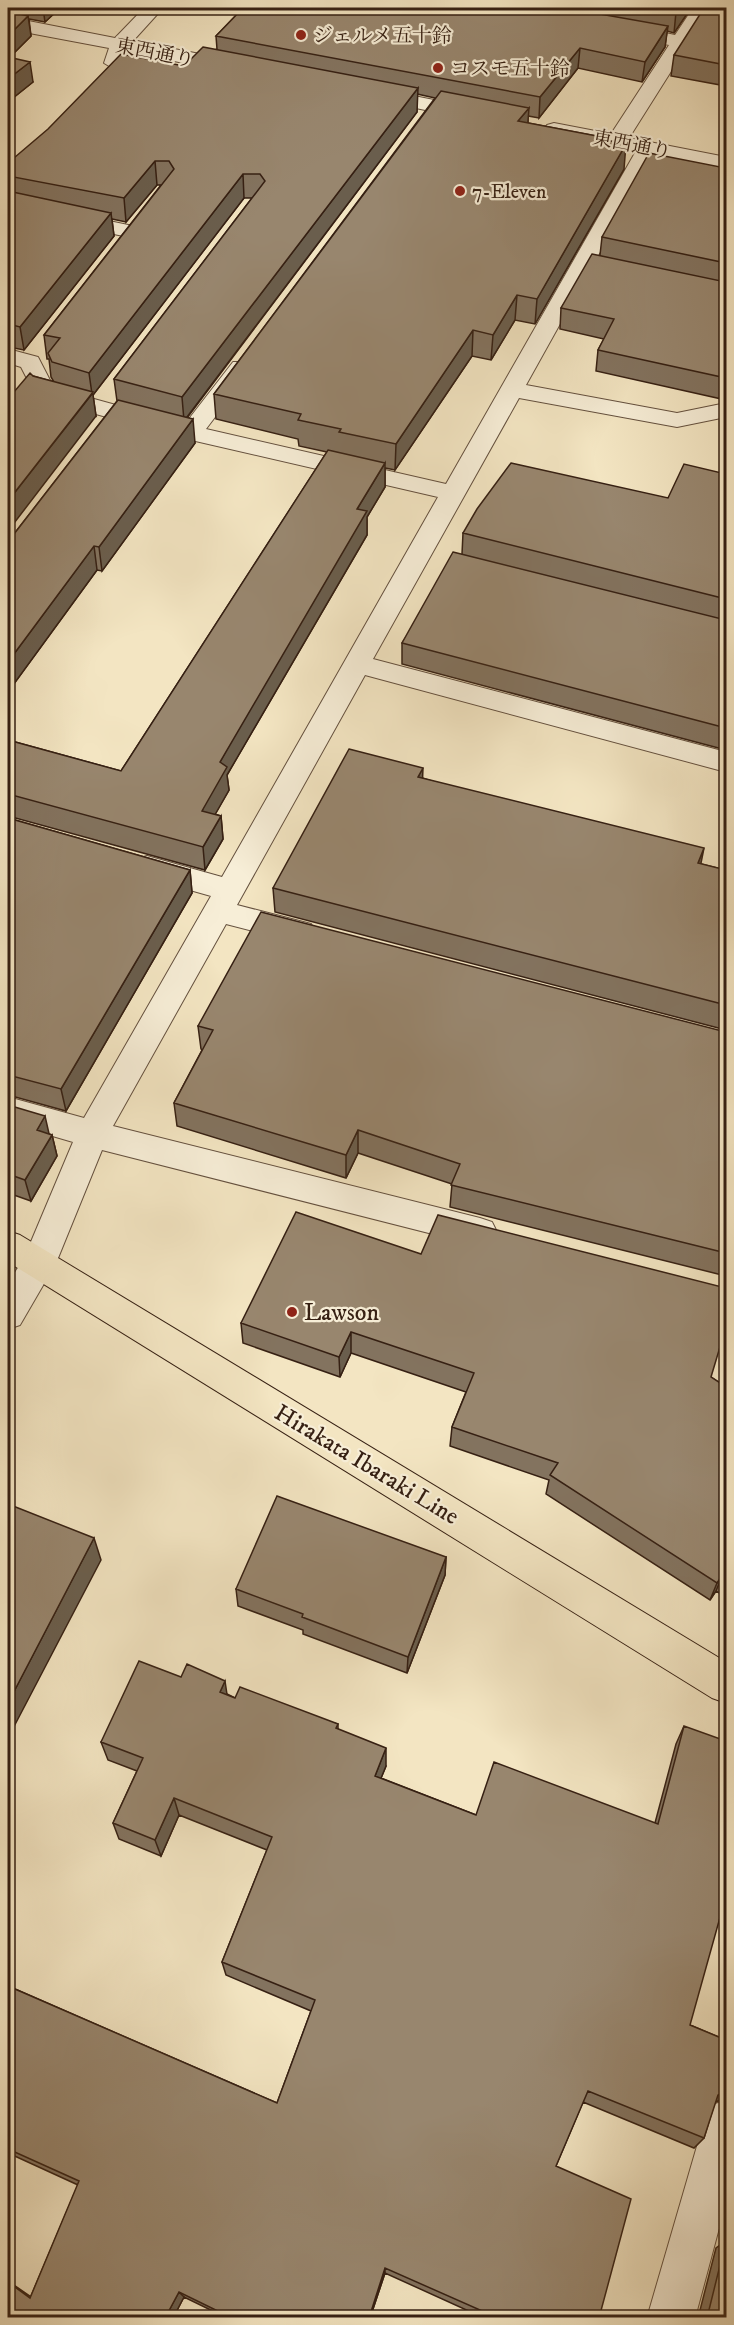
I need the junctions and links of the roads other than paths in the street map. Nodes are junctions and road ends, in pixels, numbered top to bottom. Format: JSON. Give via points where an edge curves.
{"nodes":[{"id":1,"x":154,"y":8,"type":"edge"},
{"id":2,"x":702,"y":8,"type":"edge"},
{"id":3,"x":115,"y":22,"type":"dead end"},
{"id":4,"x":8,"y":23,"type":"edge"},
{"id":5,"x":136,"y":26,"type":"junction"},
{"id":6,"x":604,"y":27,"type":"edge"},
{"id":7,"x":682,"y":42,"type":"junction"},
{"id":8,"x":119,"y":45,"type":"junction"},
{"id":9,"x":90,"y":61,"type":"dead end"},
{"id":10,"x":113,"y":65,"type":"junction"},
{"id":11,"x":259,"y":72,"type":"edge"},
{"id":12,"x":98,"y":82,"type":"edge"},
{"id":13,"x":352,"y":90,"type":"edge"},
{"id":14,"x":434,"y":106,"type":"junction"},
{"id":15,"x":492,"y":117,"type":"edge"},
{"id":16,"x":420,"y":125,"type":"edge"},
{"id":17,"x":537,"y":126,"type":"edge"},
{"id":18,"x":618,"y":141,"type":"junction"},
{"id":19,"x":726,"y":141,"type":"edge"},
{"id":20,"x":648,"y":148,"type":"junction"},
{"id":21,"x":721,"y":162,"type":"edge"},
{"id":22,"x":8,"y":206,"type":"edge"},
{"id":23,"x":118,"y":250,"type":"edge"},
{"id":24,"x":256,"y":346,"type":"edge"},
{"id":25,"x":27,"y":354,"type":"edge"},
{"id":26,"x":512,"y":390,"type":"junction"},
{"id":27,"x":726,"y":410,"type":"edge"},
{"id":28,"x":191,"y":433,"type":"junction"},
{"id":29,"x":453,"y":493,"type":"junction"},
{"id":30,"x":357,"y":664,"type":"junction"},
{"id":31,"x":726,"y":762,"type":"edge"},
{"id":32,"x":118,"y":859,"type":"edge"},
{"id":33,"x":223,"y":901,"type":"junction"},
{"id":34,"x":322,"y":938,"type":"edge"},
{"id":35,"x":8,"y":1110,"type":"edge"},
{"id":36,"x":92,"y":1134,"type":"junction"},
{"id":37,"x":507,"y":1238,"type":"edge"},
{"id":38,"x":8,"y":1245,"type":"edge"},
{"id":39,"x":39,"y":1263,"type":"junction"},
{"id":40,"x":8,"y":1314,"type":"edge"},
{"id":41,"x":726,"y":1684,"type":"edge"},
{"id":42,"x":726,"y":2122,"type":"edge"},
{"id":43,"x":671,"y":2318,"type":"edge"}],
"edges":[{"from":1,"to":5,"type":"street"},
{"from":2,"to":7,"type":"street"},
{"from":3,"to":5,"type":"street"},
{"from":4,"to":8,"type":"street","name":"東西通り"},
{"from":5,"to":8,"type":"street"},
{"from":6,"to":7,"type":"street"},
{"from":7,"to":18,"type":"street"},
{"from":8,"to":10,"type":"street"},
{"from":8,"to":11,"type":"street","name":"東西通り"},
{"from":9,"to":10,"type":"street"},
{"from":10,"to":12,"type":"street"},
{"from":13,"to":14,"type":"street"},
{"from":14,"to":15,"type":"street"},
{"from":14,"to":16,"type":"street"},
{"from":17,"to":18,"type":"street","name":"東西通り"},
{"from":18,"to":20,"type":"street","name":"東西通り"},
{"from":19,"to":21,"type":"street"},
{"from":20,"to":21,"type":"street","name":"東西通り"},
{"from":20,"to":26,"type":"street","via":[[594,267]]},
{"from":22,"to":23,"type":"street","via":[[139,224]]},
{"from":24,"to":28,"type":"street"},
{"from":25,"to":28,"type":"street","via":[[45,393]]},
{"from":26,"to":27,"type":"street","via":[[677,420]]},
{"from":26,"to":29,"type":"street"},
{"from":28,"to":29,"type":"street"},
{"from":29,"to":30,"type":"street","via":[[430,556]]},
{"from":30,"to":31,"type":"street"},
{"from":30,"to":33,"type":"street"},
{"from":32,"to":33,"type":"street"},
{"from":33,"to":34,"type":"street"},
{"from":33,"to":36,"type":"street"},
{"from":35,"to":36,"type":"street"},
{"from":36,"to":37,"type":"street"},
{"from":36,"to":39,"type":"street"},
{"from":38,"to":39,"type":"main road","name":"Hirakata Ibaraki Line"},
{"from":39,"to":40,"type":"street"},
{"from":39,"to":41,"type":"main road","name":"Hirakata Ibaraki Line"},
{"from":42,"to":43,"type":"street"}]}
